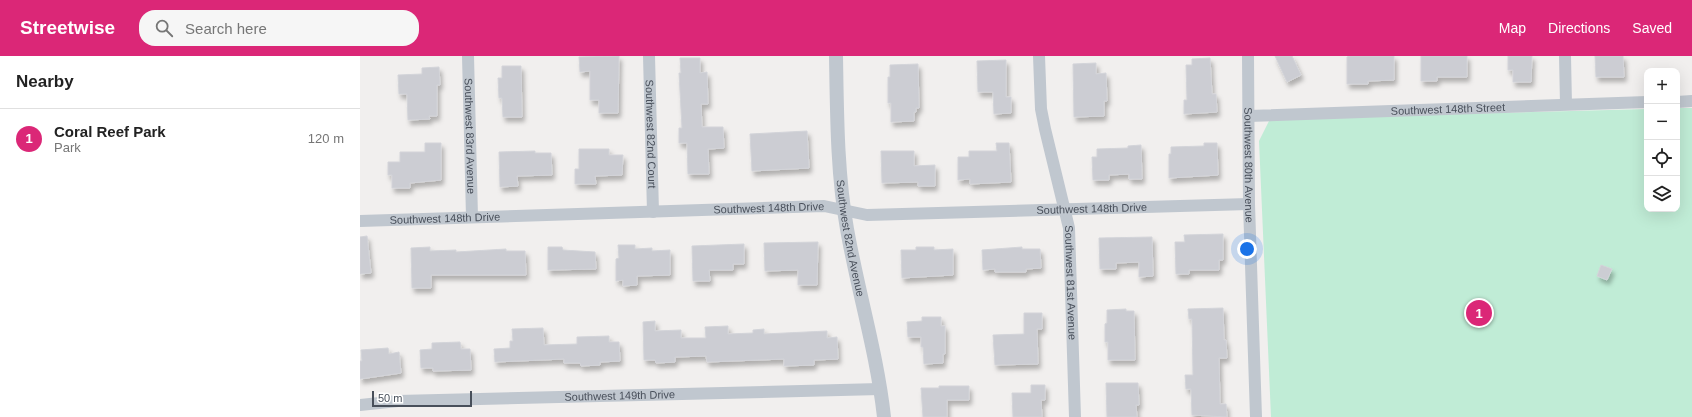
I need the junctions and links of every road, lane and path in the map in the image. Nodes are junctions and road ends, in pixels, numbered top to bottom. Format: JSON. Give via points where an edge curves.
{"nodes":[{"id":1,"x":468,"y":56,"type":"edge"},
{"id":2,"x":649,"y":56,"type":"edge"},
{"id":3,"x":836,"y":56,"type":"edge"},
{"id":4,"x":1039,"y":56,"type":"edge"},
{"id":5,"x":1248,"y":56,"type":"edge"},
{"id":6,"x":1565,"y":56,"type":"edge"},
{"id":7,"x":1692,"y":101,"type":"edge"},
{"id":8,"x":1644,"y":102,"type":"edge"},
{"id":9,"x":1680,"y":102,"type":"edge"},
{"id":10,"x":1566,"y":104,"type":"junction"},
{"id":11,"x":1248,"y":116,"type":"junction"},
{"id":12,"x":1249,"y":204,"type":"junction"},
{"id":13,"x":1065,"y":210,"type":"junction"},
{"id":14,"x":844,"y":211,"type":"junction"},
{"id":15,"x":653,"y":212,"type":"junction"},
{"id":16,"x":472,"y":217,"type":"junction"},
{"id":17,"x":360,"y":221,"type":"edge"},
{"id":18,"x":880,"y":389,"type":"junction"},
{"id":19,"x":360,"y":405,"type":"edge"},
{"id":20,"x":884,"y":417,"type":"edge"},
{"id":21,"x":1075,"y":417,"type":"edge"},
{"id":22,"x":1256,"y":417,"type":"edge"}],
"edges":[{"from":1,"to":16,"type":"street","name":"Southwest 83rd Avenue"},
{"from":2,"to":15,"type":"street","name":"Southwest 82nd Court"},
{"from":3,"to":14,"type":"street","name":"Southwest 82nd Avenue"},
{"from":4,"to":13,"type":"street","name":"Southwest 81st Avenue","via":[[1042,116]]},
{"from":5,"to":11,"type":"street","name":"Southwest 80th Avenue"},
{"from":6,"to":10,"type":"street"},
{"from":7,"to":9,"type":"street"},
{"from":8,"to":10,"type":"street","name":"Southwest 148th Street"},
{"from":10,"to":11,"type":"street","name":"Southwest 148th Street"},
{"from":11,"to":12,"type":"street","name":"Southwest 80th Avenue"},
{"from":12,"to":13,"type":"street","name":"Southwest 148th Drive"},
{"from":12,"to":22,"type":"street","name":"Southwest 80th Avenue"},
{"from":13,"to":14,"type":"street","name":"Southwest 148th Drive","via":[[867,215]]},
{"from":13,"to":21,"type":"street","name":"Southwest 81st Avenue","via":[[1069,228]]},
{"from":14,"to":15,"type":"street","name":"Southwest 148th Drive","via":[[824,206]]},
{"from":14,"to":18,"type":"street","name":"Southwest 82nd Avenue"},
{"from":15,"to":16,"type":"street","name":"Southwest 148th Drive"},
{"from":16,"to":17,"type":"street","name":"Southwest 148th Drive"},
{"from":18,"to":19,"type":"street","name":"Southwest 149th Drive","via":[[398,401]]},
{"from":18,"to":20,"type":"street","name":"Southwest 82nd Avenue"}]}
